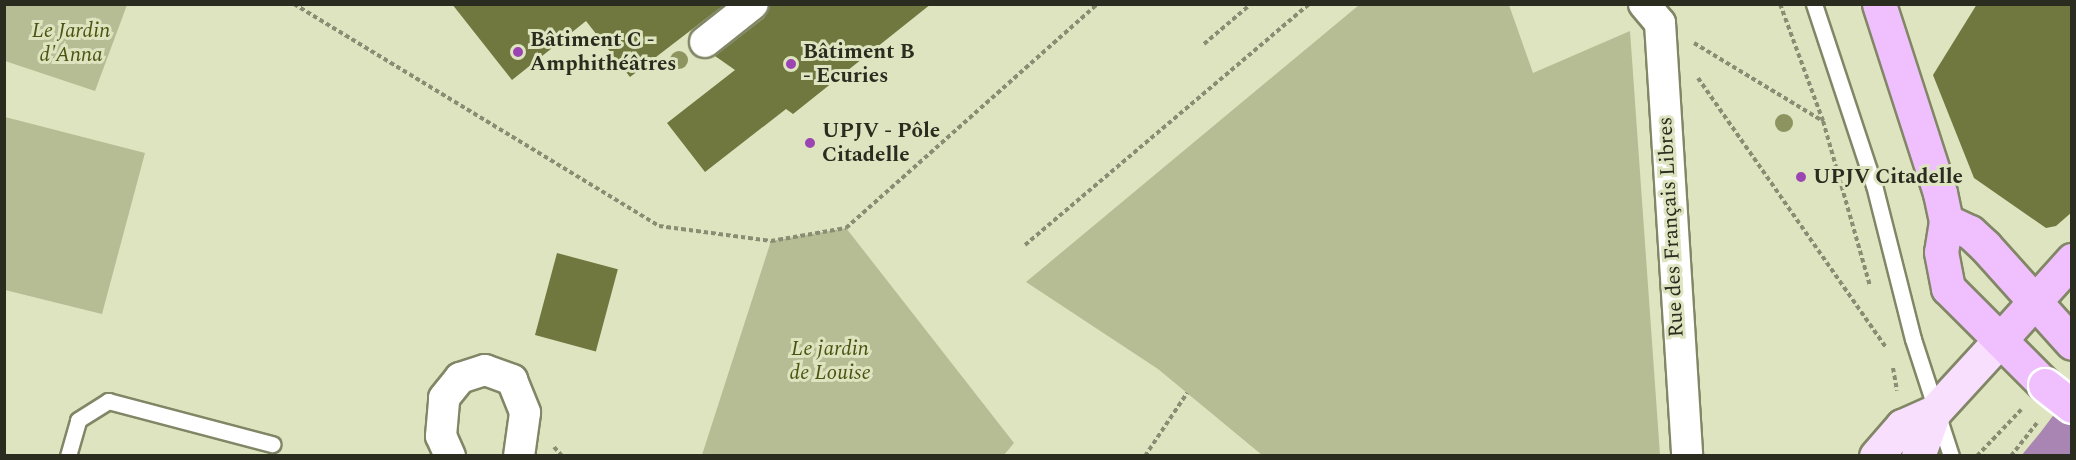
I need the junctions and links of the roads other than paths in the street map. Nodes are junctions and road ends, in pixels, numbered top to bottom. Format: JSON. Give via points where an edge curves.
{"nodes":[{"id":1,"x":753,"y":4,"type":"edge"},
{"id":2,"x":1814,"y":4,"type":"edge"},
{"id":3,"x":1879,"y":4,"type":"edge"},
{"id":4,"x":1652,"y":14,"type":"edge"},
{"id":5,"x":705,"y":42,"type":"dead end"},
{"id":6,"x":1946,"y":221,"type":"junction"},
{"id":7,"x":2072,"y":260,"type":"edge"},
{"id":8,"x":2034,"y":301,"type":"junction"},
{"id":9,"x":2000,"y":340,"type":"junction"},
{"id":10,"x":2072,"y":343,"type":"edge"},
{"id":11,"x":2072,"y":406,"type":"edge"},
{"id":12,"x":1934,"y":412,"type":"junction"},
{"id":13,"x":272,"y":444,"type":"dead end"},
{"id":14,"x":68,"y":456,"type":"edge"},
{"id":15,"x":450,"y":456,"type":"edge"},
{"id":16,"x":519,"y":456,"type":"edge"},
{"id":17,"x":1687,"y":456,"type":"edge"},
{"id":18,"x":1876,"y":456,"type":"edge"},
{"id":19,"x":1918,"y":456,"type":"edge"},
{"id":20,"x":1951,"y":456,"type":"edge"}],
"edges":[{"from":1,"to":5,"type":"street"},
{"from":2,"to":12,"type":"lane","via":[[1874,185]]},
{"from":3,"to":6,"type":"main road"},
{"from":4,"to":17,"type":"street","name":"Rue des Français Libres"},
{"from":6,"to":8,"type":"main road","via":[[1977,239]]},
{"from":6,"to":9,"type":"main road","via":[[1941,252],[1948,288]]},
{"from":7,"to":8,"type":"main road"},
{"from":8,"to":9,"type":"main road"},
{"from":8,"to":10,"type":"main road"},
{"from":9,"to":11,"type":"main road","bridge":true},
{"from":9,"to":12,"type":"street"},
{"from":12,"to":18,"type":"street","via":[[1902,426]]},
{"from":12,"to":19,"type":"street"},
{"from":12,"to":20,"type":"lane"},
{"from":13,"to":14,"type":"lane","via":[[108,401],[78,420]]},
{"from":15,"to":16,"type":"street","via":[[441,436],[444,398],[460,378],[485,370],[512,380],[525,413]]}]}
